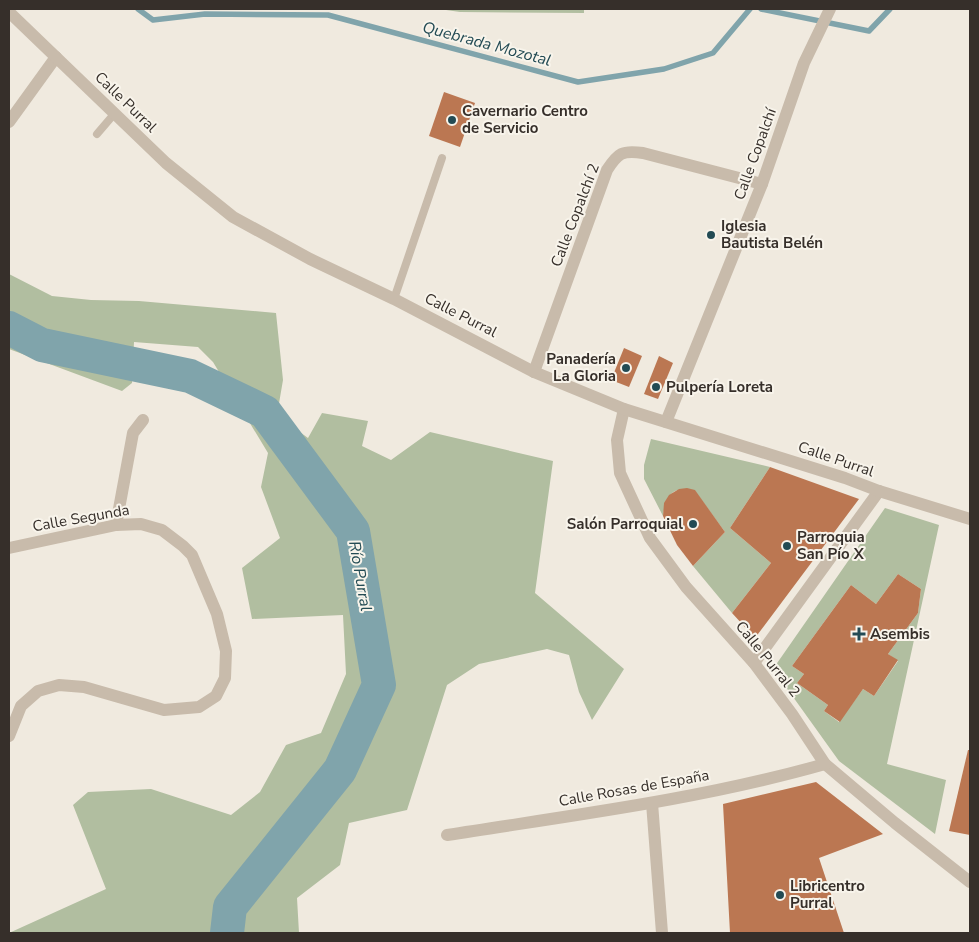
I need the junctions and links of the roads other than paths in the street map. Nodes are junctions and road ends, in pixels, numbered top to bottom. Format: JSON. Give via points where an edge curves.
{"nodes":[{"id":1,"x":830,"y":9,"type":"edge"},
{"id":2,"x":9,"y":12,"type":"edge"},
{"id":3,"x":56,"y":57,"type":"junction"},
{"id":4,"x":115,"y":113,"type":"junction"},
{"id":5,"x":9,"y":122,"type":"edge"},
{"id":6,"x":97,"y":134,"type":"dead end"},
{"id":7,"x":442,"y":158,"type":"dead end"},
{"id":8,"x":762,"y":184,"type":"junction"},
{"id":9,"x":394,"y":299,"type":"junction"},
{"id":10,"x":534,"y":372,"type":"junction"},
{"id":11,"x":624,"y":408,"type":"junction"},
{"id":12,"x":142,"y":420,"type":"dead end"},
{"id":13,"x":666,"y":422,"type":"junction"},
{"id":14,"x":879,"y":491,"type":"junction"},
{"id":15,"x":970,"y":519,"type":"edge"},
{"id":16,"x":116,"y":525,"type":"junction"},
{"id":17,"x":9,"y":548,"type":"edge"},
{"id":18,"x":754,"y":663,"type":"junction"},
{"id":19,"x":11,"y":730,"type":"edge"},
{"id":20,"x":825,"y":764,"type":"junction"},
{"id":21,"x":652,"y":803,"type":"junction"},
{"id":22,"x":447,"y":835,"type":"dead end"},
{"id":23,"x":970,"y":882,"type":"edge"},
{"id":24,"x":662,"y":933,"type":"edge"}],
"edges":[{"from":1,"to":8,"type":"street","name":"Calle Copalchí","via":[[804,63]]},
{"from":2,"to":3,"type":"street","name":"Calle Purral"},
{"from":3,"to":4,"type":"street","name":"Calle Purral"},
{"from":3,"to":5,"type":"street"},
{"from":4,"to":6,"type":"lane"},
{"from":4,"to":9,"type":"street","name":"Calle Purral","via":[[166,163],[234,216],[310,259]]},
{"from":7,"to":9,"type":"lane"},
{"from":8,"to":10,"type":"street","name":"Calle Copalchí 2","via":[[643,152],[628,151],[616,156],[607,170]]},
{"from":8,"to":13,"type":"street","name":"Calle Copalchí"},
{"from":9,"to":10,"type":"street","name":"Calle Purral"},
{"from":10,"to":11,"type":"street","name":"Calle Purral"},
{"from":11,"to":13,"type":"street","name":"Calle Purral"},
{"from":11,"to":18,"type":"street","name":"Calle Purral 2","via":[[618,440],[620,473],[650,538],[686,587]]},
{"from":12,"to":16,"type":"street","via":[[132,433]]},
{"from":13,"to":14,"type":"street","name":"Calle Purral"},
{"from":14,"to":15,"type":"street","name":"Calle Purral"},
{"from":14,"to":18,"type":"street"},
{"from":16,"to":17,"type":"street","name":"Calle Segunda"},
{"from":16,"to":19,"type":"street","name":"Calle Segunda","via":[[151,525],[173,537],[192,556],[217,614],[226,650],[225,678],[216,696],[199,707],[164,710],[84,687],[59,685],[38,691],[21,706]]},
{"from":18,"to":20,"type":"street","name":"Calle Purral 2"},
{"from":20,"to":21,"type":"street","name":"Calle Rosas de España","via":[[771,780]]},
{"from":20,"to":23,"type":"street","name":"Calle Purral 2"},
{"from":21,"to":22,"type":"street","name":"Calle Rosas de España"},
{"from":21,"to":24,"type":"street"}]}
